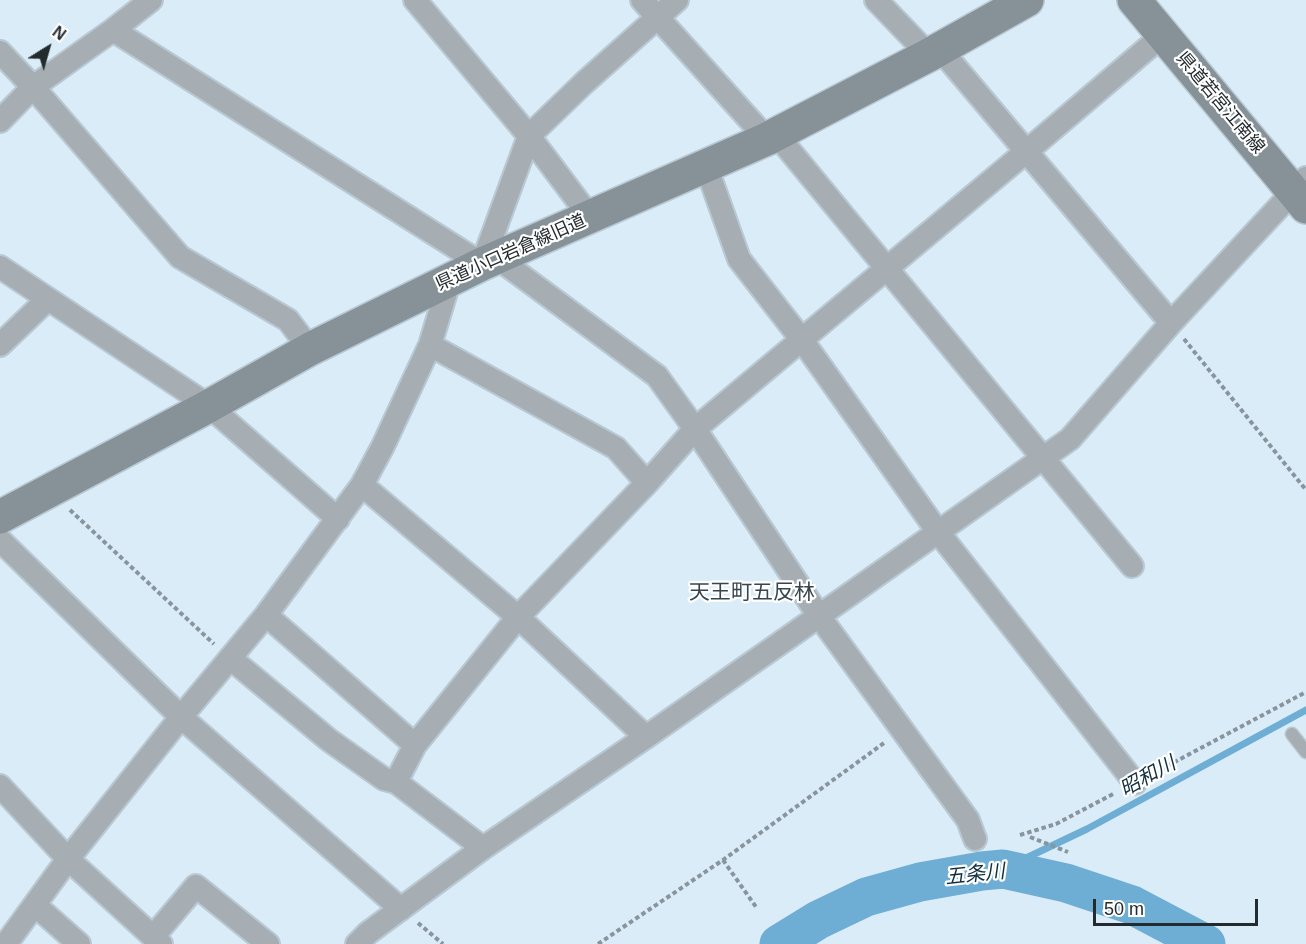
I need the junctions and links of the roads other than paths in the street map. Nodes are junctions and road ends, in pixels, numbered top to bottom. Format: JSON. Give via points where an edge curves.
{"nodes":[{"id":1,"x":151,"y":0,"type":"edge"},
{"id":2,"x":415,"y":0,"type":"edge"},
{"id":3,"x":642,"y":0,"type":"edge"},
{"id":4,"x":677,"y":0,"type":"edge"},
{"id":5,"x":876,"y":0,"type":"edge"},
{"id":6,"x":1028,"y":0,"type":"edge"},
{"id":7,"x":1134,"y":0,"type":"edge"},
{"id":8,"x":658,"y":17,"type":"junction"},
{"id":9,"x":113,"y":30,"type":"junction"},
{"id":10,"x":1163,"y":35,"type":"junction"},
{"id":11,"x":0,"y":52,"type":"edge"},
{"id":12,"x":935,"y":52,"type":"junction"},
{"id":13,"x":33,"y":87,"type":"junction"},
{"id":14,"x":0,"y":122,"type":"edge"},
{"id":15,"x":529,"y":136,"type":"junction"},
{"id":16,"x":772,"y":136,"type":"junction"},
{"id":17,"x":1027,"y":151,"type":"junction"},
{"id":18,"x":706,"y":166,"type":"junction"},
{"id":19,"x":1302,"y":192,"type":"edge"},
{"id":20,"x":590,"y":217,"type":"junction"},
{"id":21,"x":489,"y":261,"type":"junction"},
{"id":22,"x":0,"y":267,"type":"edge"},
{"id":23,"x":887,"y":268,"type":"junction"},
{"id":24,"x":450,"y":279,"type":"junction"},
{"id":25,"x":48,"y":299,"type":"junction"},
{"id":26,"x":1171,"y":323,"type":"junction"},
{"id":27,"x":802,"y":340,"type":"junction"},
{"id":28,"x":0,"y":345,"type":"edge"},
{"id":29,"x":430,"y":345,"type":"junction"},
{"id":30,"x":310,"y":349,"type":"junction"},
{"id":31,"x":209,"y":406,"type":"junction"},
{"id":32,"x":695,"y":429,"type":"junction"},
{"id":33,"x":1043,"y":458,"type":"junction"},
{"id":34,"x":647,"y":483,"type":"junction"},
{"id":35,"x":362,"y":485,"type":"junction"},
{"id":36,"x":0,"y":518,"type":"edge"},
{"id":37,"x":338,"y":519,"type":"junction"},
{"id":38,"x":938,"y":532,"type":"junction"},
{"id":39,"x":0,"y":540,"type":"edge"},
{"id":40,"x":1132,"y":566,"type":"dead end"},
{"id":41,"x":266,"y":615,"type":"junction"},
{"id":42,"x":819,"y":616,"type":"junction"},
{"id":43,"x":518,"y":617,"type":"junction"},
{"id":44,"x":230,"y":658,"type":"junction"},
{"id":45,"x":181,"y":717,"type":"junction"},
{"id":46,"x":1292,"y":734,"type":"dead end"},
{"id":47,"x":646,"y":737,"type":"junction"},
{"id":48,"x":415,"y":745,"type":"junction"},
{"id":49,"x":1306,"y":752,"type":"edge"},
{"id":50,"x":396,"y":782,"type":"junction"},
{"id":51,"x":1135,"y":783,"type":"road end"},
{"id":52,"x":0,"y":786,"type":"edge"},
{"id":53,"x":975,"y":838,"type":"dead end"},
{"id":54,"x":483,"y":848,"type":"junction"},
{"id":55,"x":68,"y":858,"type":"junction"},
{"id":56,"x":35,"y":905,"type":"junction"},
{"id":57,"x":401,"y":909,"type":"junction"},
{"id":58,"x":157,"y":941,"type":"edge"},
{"id":59,"x":6,"y":944,"type":"edge"},
{"id":60,"x":79,"y":944,"type":"edge"},
{"id":61,"x":268,"y":944,"type":"edge"},
{"id":62,"x":357,"y":944,"type":"edge"}],
"edges":[{"from":1,"to":9,"type":"street"},
{"from":2,"to":15,"type":"street"},
{"from":3,"to":8,"type":"street"},
{"from":4,"to":8,"type":"street"},
{"from":5,"to":12,"type":"street"},
{"from":6,"to":12,"type":"street","name":"県道小口岩倉線旧道"},
{"from":7,"to":10,"type":"street","name":"県道若宮江南線"},
{"from":8,"to":15,"type":"street"},
{"from":8,"to":16,"type":"street"},
{"from":9,"to":13,"type":"street"},
{"from":9,"to":21,"type":"street"},
{"from":10,"to":17,"type":"street"},
{"from":10,"to":19,"type":"street","name":"県道若宮江南線"},
{"from":11,"to":13,"type":"street"},
{"from":12,"to":16,"type":"street","name":"県道小口岩倉線旧道"},
{"from":12,"to":17,"type":"street"},
{"from":13,"to":14,"type":"street"},
{"from":13,"to":30,"type":"street","via":[[180,257],[288,320]]},
{"from":15,"to":20,"type":"street"},
{"from":15,"to":21,"type":"street"},
{"from":16,"to":18,"type":"street","name":"県道小口岩倉線旧道"},
{"from":16,"to":23,"type":"street"},
{"from":17,"to":23,"type":"street"},
{"from":17,"to":26,"type":"street"},
{"from":18,"to":20,"type":"street","name":"県道小口岩倉線旧道"},
{"from":18,"to":27,"type":"street","via":[[739,259]]},
{"from":19,"to":26,"type":"street"},
{"from":20,"to":21,"type":"street","name":"県道小口岩倉線旧道"},
{"from":21,"to":24,"type":"street","name":"県道小口岩倉線旧道"},
{"from":21,"to":32,"type":"street","via":[[657,376]]},
{"from":22,"to":25,"type":"street"},
{"from":23,"to":27,"type":"street"},
{"from":23,"to":33,"type":"street"},
{"from":24,"to":29,"type":"street"},
{"from":24,"to":30,"type":"street","name":"県道小口岩倉線旧道"},
{"from":25,"to":28,"type":"street"},
{"from":25,"to":31,"type":"street"},
{"from":26,"to":33,"type":"street","via":[[1070,439]]},
{"from":27,"to":32,"type":"street"},
{"from":27,"to":38,"type":"street"},
{"from":29,"to":34,"type":"street","via":[[616,448]]},
{"from":29,"to":35,"type":"street"},
{"from":30,"to":31,"type":"street","name":"県道小口岩倉線旧道"},
{"from":31,"to":36,"type":"street","name":"県道小口岩倉線旧道"},
{"from":31,"to":37,"type":"street"},
{"from":32,"to":34,"type":"street"},
{"from":32,"to":42,"type":"street"},
{"from":33,"to":38,"type":"street"},
{"from":33,"to":40,"type":"street"},
{"from":34,"to":43,"type":"street"},
{"from":35,"to":37,"type":"street"},
{"from":35,"to":43,"type":"street"},
{"from":37,"to":41,"type":"street"},
{"from":38,"to":42,"type":"street"},
{"from":38,"to":51,"type":"street"},
{"from":39,"to":45,"type":"street"},
{"from":41,"to":44,"type":"street"},
{"from":41,"to":48,"type":"street"},
{"from":42,"to":47,"type":"street"},
{"from":42,"to":53,"type":"street","via":[[968,820]]},
{"from":43,"to":47,"type":"street"},
{"from":43,"to":48,"type":"street"},
{"from":44,"to":45,"type":"street"},
{"from":44,"to":50,"type":"street","via":[[329,740],[384,779]]},
{"from":45,"to":55,"type":"street"},
{"from":45,"to":57,"type":"street"},
{"from":46,"to":49,"type":"lane"},
{"from":47,"to":54,"type":"street"},
{"from":48,"to":50,"type":"street"},
{"from":50,"to":54,"type":"street"},
{"from":52,"to":55,"type":"street"},
{"from":54,"to":57,"type":"street"},
{"from":55,"to":56,"type":"street"},
{"from":55,"to":58,"type":"street"},
{"from":56,"to":59,"type":"street"},
{"from":56,"to":60,"type":"street"},
{"from":57,"to":62,"type":"street"},
{"from":58,"to":61,"type":"street","via":[[196,886]]}]}
